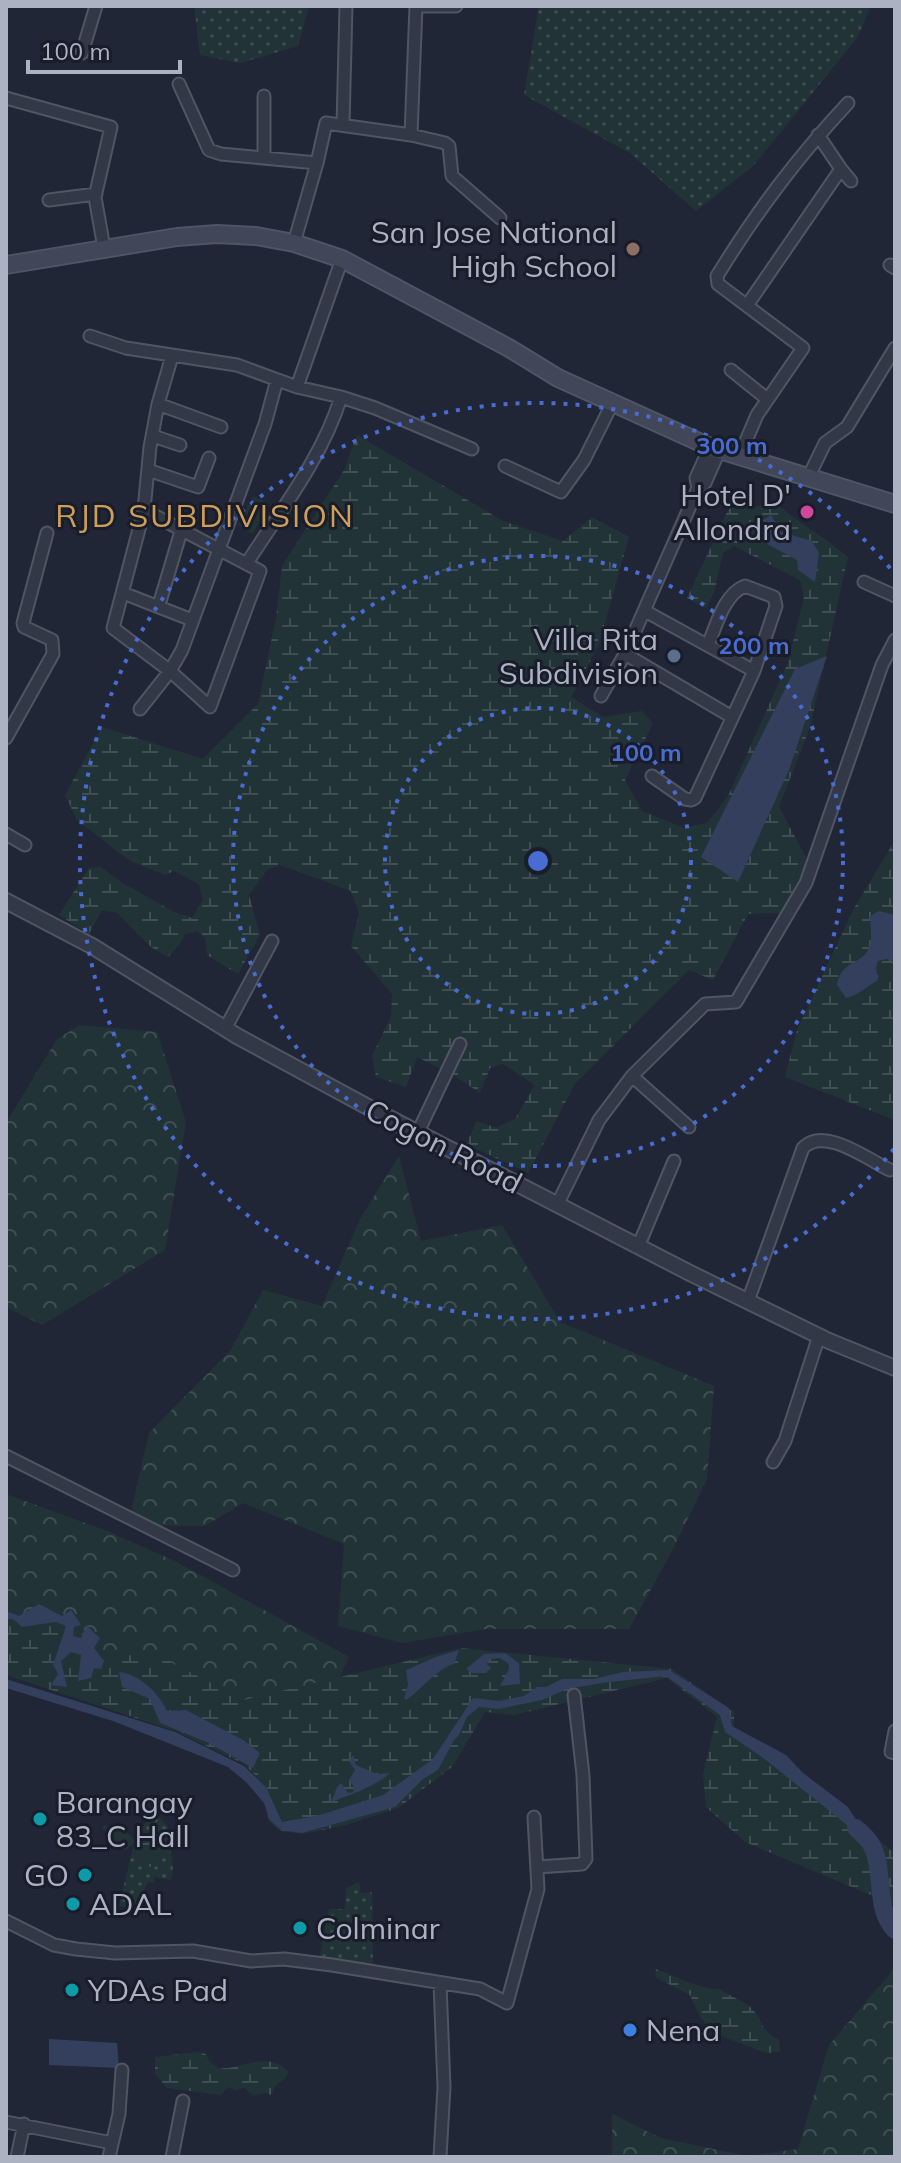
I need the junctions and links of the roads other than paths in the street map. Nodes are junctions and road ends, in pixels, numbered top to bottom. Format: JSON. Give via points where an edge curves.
{"nodes":[{"id":1,"x":96,"y":6,"type":"edge"},
{"id":2,"x":346,"y":6,"type":"edge"},
{"id":3,"x":416,"y":6,"type":"edge"},
{"id":4,"x":422,"y":6,"type":"edge"},
{"id":5,"x":456,"y":6,"type":"edge"},
{"id":6,"x":82,"y":53,"type":"dead end"},
{"id":7,"x":179,"y":84,"type":"dead end"},
{"id":8,"x":264,"y":96,"type":"dead end"},
{"id":9,"x":6,"y":99,"type":"edge"},
{"id":10,"x":848,"y":103,"type":"dead end"},
{"id":11,"x":343,"y":125,"type":"junction"},
{"id":12,"x":411,"y":135,"type":"junction"},
{"id":13,"x":818,"y":135,"type":"junction"},
{"id":14,"x":264,"y":158,"type":"junction"},
{"id":15,"x":317,"y":163,"type":"junction"},
{"id":16,"x":841,"y":169,"type":"junction"},
{"id":17,"x":851,"y":181,"type":"dead end"},
{"id":18,"x":96,"y":194,"type":"junction"},
{"id":19,"x":49,"y":200,"type":"dead end"},
{"id":20,"x":500,"y":218,"type":"dead end"},
{"id":21,"x":294,"y":243,"type":"junction"},
{"id":22,"x":104,"y":248,"type":"junction"},
{"id":23,"x":342,"y":259,"type":"junction"},
{"id":24,"x":6,"y":265,"type":"edge"},
{"id":25,"x":748,"y":304,"type":"junction"},
{"id":26,"x":90,"y":336,"type":"dead end"},
{"id":27,"x":895,"y":348,"type":"edge"},
{"id":28,"x":172,"y":356,"type":"junction"},
{"id":29,"x":731,"y":370,"type":"dead end"},
{"id":30,"x":277,"y":380,"type":"junction"},
{"id":31,"x":297,"y":387,"type":"junction"},
{"id":32,"x":341,"y":397,"type":"junction"},
{"id":33,"x":767,"y":399,"type":"junction"},
{"id":34,"x":158,"y":404,"type":"junction"},
{"id":35,"x":612,"y":404,"type":"junction"},
{"id":36,"x":221,"y":427,"type":"dead end"},
{"id":37,"x":153,"y":436,"type":"junction"},
{"id":38,"x":180,"y":445,"type":"dead end"},
{"id":39,"x":715,"y":448,"type":"junction"},
{"id":40,"x":472,"y":449,"type":"dead end"},
{"id":41,"x":740,"y":455,"type":"junction"},
{"id":42,"x":209,"y":458,"type":"dead end"},
{"id":43,"x":505,"y":466,"type":"dead end"},
{"id":44,"x":148,"y":470,"type":"junction"},
{"id":45,"x":809,"y":476,"type":"junction"},
{"id":46,"x":895,"y":504,"type":"edge"},
{"id":47,"x":144,"y":510,"type":"junction"},
{"id":48,"x":182,"y":528,"type":"junction"},
{"id":49,"x":47,"y":533,"type":"dead end"},
{"id":50,"x":219,"y":550,"type":"junction"},
{"id":51,"x":247,"y":563,"type":"junction"},
{"id":52,"x":864,"y":582,"type":"dead end"},
{"id":53,"x":123,"y":593,"type":"junction"},
{"id":54,"x":895,"y":596,"type":"edge"},
{"id":55,"x":159,"y":605,"type":"junction"},
{"id":56,"x":645,"y":611,"type":"junction"},
{"id":57,"x":192,"y":620,"type":"junction"},
{"id":58,"x":708,"y":645,"type":"junction"},
{"id":59,"x":893,"y":648,"type":"edge"},
{"id":60,"x":625,"y":654,"type":"junction"},
{"id":61,"x":170,"y":671,"type":"junction"},
{"id":62,"x":754,"y":671,"type":"junction"},
{"id":63,"x":601,"y":696,"type":"dead end"},
{"id":64,"x":140,"y":709,"type":"dead end"},
{"id":65,"x":732,"y":717,"type":"junction"},
{"id":66,"x":6,"y":738,"type":"edge"},
{"id":67,"x":652,"y":776,"type":"dead end"},
{"id":68,"x":6,"y":834,"type":"edge"},
{"id":69,"x":25,"y":845,"type":"dead end"},
{"id":70,"x":6,"y":901,"type":"edge"},
{"id":71,"x":272,"y":941,"type":"dead end"},
{"id":72,"x":225,"y":1029,"type":"junction"},
{"id":73,"x":460,"y":1044,"type":"dead end"},
{"id":74,"x":632,"y":1076,"type":"junction"},
{"id":75,"x":689,"y":1127,"type":"dead end"},
{"id":76,"x":418,"y":1132,"type":"junction"},
{"id":77,"x":674,"y":1161,"type":"dead end"},
{"id":78,"x":890,"y":1170,"type":"dead end"},
{"id":79,"x":557,"y":1205,"type":"junction"},
{"id":80,"x":638,"y":1247,"type":"junction"},
{"id":81,"x":748,"y":1301,"type":"junction"},
{"id":82,"x":819,"y":1336,"type":"junction"},
{"id":83,"x":895,"y":1368,"type":"edge"},
{"id":84,"x":6,"y":1456,"type":"edge"},
{"id":85,"x":773,"y":1462,"type":"dead end"},
{"id":86,"x":233,"y":1570,"type":"dead end"},
{"id":87,"x":574,"y":1695,"type":"dead end"},
{"id":88,"x":895,"y":1731,"type":"edge"},
{"id":89,"x":895,"y":1753,"type":"edge"},
{"id":90,"x":534,"y":1817,"type":"dead end"},
{"id":91,"x":537,"y":1867,"type":"junction"},
{"id":92,"x":6,"y":1921,"type":"edge"},
{"id":93,"x":440,"y":1983,"type":"junction"},
{"id":94,"x":122,"y":2070,"type":"dead end"},
{"id":95,"x":183,"y":2101,"type":"dead end"},
{"id":96,"x":6,"y":2122,"type":"edge"},
{"id":97,"x":24,"y":2124,"type":"junction"},
{"id":98,"x":112,"y":2143,"type":"junction"},
{"id":99,"x":17,"y":2157,"type":"edge"},
{"id":100,"x":109,"y":2157,"type":"edge"},
{"id":101,"x":172,"y":2157,"type":"edge"},
{"id":102,"x":440,"y":2157,"type":"edge"}],
"edges":[{"from":1,"to":6,"type":"street"},
{"from":2,"to":11,"type":"street"},
{"from":3,"to":12,"type":"street"},
{"from":4,"to":5,"type":"street"},
{"from":7,"to":14,"type":"street","via":[[209,150]]},
{"from":8,"to":14,"type":"street"},
{"from":9,"to":18,"type":"street","via":[[110,124]]},
{"from":10,"to":13,"type":"street"},
{"from":11,"to":12,"type":"street"},
{"from":11,"to":15,"type":"street","via":[[324,125]]},
{"from":12,"to":20,"type":"street","via":[[447,145],[452,176]]},
{"from":13,"to":16,"type":"street"},
{"from":13,"to":25,"type":"street","via":[[754,215],[717,276],[718,284]]},
{"from":14,"to":15,"type":"street"},
{"from":15,"to":21,"type":"street"},
{"from":16,"to":17,"type":"street"},
{"from":16,"to":25,"type":"street"},
{"from":18,"to":19,"type":"street"},
{"from":18,"to":22,"type":"street"},
{"from":21,"to":22,"type":"main road","via":[[217,234]]},
{"from":21,"to":23,"type":"main road"},
{"from":22,"to":24,"type":"main road"},
{"from":23,"to":31,"type":"street"},
{"from":23,"to":35,"type":"main road"},
{"from":25,"to":33,"type":"street","via":[[803,348]]},
{"from":26,"to":28,"type":"street"},
{"from":27,"to":45,"type":"street","via":[[847,427],[825,443]]},
{"from":28,"to":30,"type":"street","via":[[237,365]]},
{"from":28,"to":34,"type":"street"},
{"from":29,"to":33,"type":"street"},
{"from":30,"to":31,"type":"street"},
{"from":30,"to":50,"type":"street"},
{"from":31,"to":32,"type":"street"},
{"from":32,"to":40,"type":"street"},
{"from":32,"to":51,"type":"street","via":[[314,459]]},
{"from":33,"to":41,"type":"street"},
{"from":34,"to":36,"type":"street"},
{"from":34,"to":37,"type":"street"},
{"from":35,"to":39,"type":"main road"},
{"from":35,"to":43,"type":"street","via":[[561,492]]},
{"from":37,"to":38,"type":"street"},
{"from":37,"to":44,"type":"street"},
{"from":39,"to":41,"type":"main road"},
{"from":39,"to":56,"type":"street","via":[[705,483],[698,488]]},
{"from":41,"to":45,"type":"main road"},
{"from":42,"to":44,"type":"street","via":[[198,487]]},
{"from":44,"to":47,"type":"street"},
{"from":45,"to":46,"type":"main road"},
{"from":47,"to":48,"type":"street"},
{"from":47,"to":53,"type":"street"},
{"from":48,"to":50,"type":"street"},
{"from":48,"to":55,"type":"street"},
{"from":49,"to":66,"type":"street","via":[[23,623],[52,640],[53,654]]},
{"from":50,"to":51,"type":"street"},
{"from":50,"to":57,"type":"street"},
{"from":51,"to":61,"type":"street","via":[[260,573],[210,707]]},
{"from":52,"to":54,"type":"street"},
{"from":53,"to":55,"type":"street"},
{"from":53,"to":61,"type":"street","via":[[115,631]]},
{"from":55,"to":57,"type":"street"},
{"from":56,"to":58,"type":"street"},
{"from":56,"to":60,"type":"street"},
{"from":57,"to":61,"type":"street"},
{"from":58,"to":62,"type":"street"},
{"from":58,"to":62,"type":"street","via":[[740,587],[774,597],[776,606]]},
{"from":59,"to":74,"type":"street","via":[[806,883],[736,1002],[698,1009]]},
{"from":60,"to":63,"type":"street"},
{"from":60,"to":65,"type":"street"},
{"from":61,"to":64,"type":"street"},
{"from":62,"to":65,"type":"street"},
{"from":65,"to":67,"type":"street","via":[[691,800]]},
{"from":68,"to":69,"type":"street"},
{"from":70,"to":72,"type":"street","name":"Cogon Road","via":[[92,946]]},
{"from":71,"to":72,"type":"street"},
{"from":72,"to":76,"type":"street","name":"Cogon Road"},
{"from":73,"to":76,"type":"street"},
{"from":74,"to":75,"type":"street"},
{"from":74,"to":79,"type":"street","via":[[599,1120]]},
{"from":76,"to":79,"type":"street","name":"Cogon Road"},
{"from":77,"to":80,"type":"street"},
{"from":78,"to":81,"type":"street","via":[[834,1142],[809,1141]]},
{"from":79,"to":80,"type":"street","name":"Cogon Road"},
{"from":80,"to":81,"type":"street","name":"Cogon Road"},
{"from":81,"to":82,"type":"street","name":"Cogon Road"},
{"from":82,"to":83,"type":"street","name":"Cogon Road"},
{"from":82,"to":85,"type":"street","via":[[785,1441]]},
{"from":84,"to":86,"type":"street"},
{"from":87,"to":91,"type":"street","via":[[586,1859],[582,1864]]},
{"from":88,"to":89,"type":"street"},
{"from":90,"to":91,"type":"street"},
{"from":91,"to":93,"type":"street","via":[[536,1901],[507,2003],[480,1989]]},
{"from":92,"to":93,"type":"street","via":[[54,1945],[76,1949],[284,1959]]},
{"from":93,"to":102,"type":"street"},
{"from":94,"to":98,"type":"street"},
{"from":95,"to":101,"type":"street"},
{"from":96,"to":97,"type":"street"},
{"from":97,"to":98,"type":"street"},
{"from":97,"to":99,"type":"street"},
{"from":98,"to":100,"type":"street"}]}
